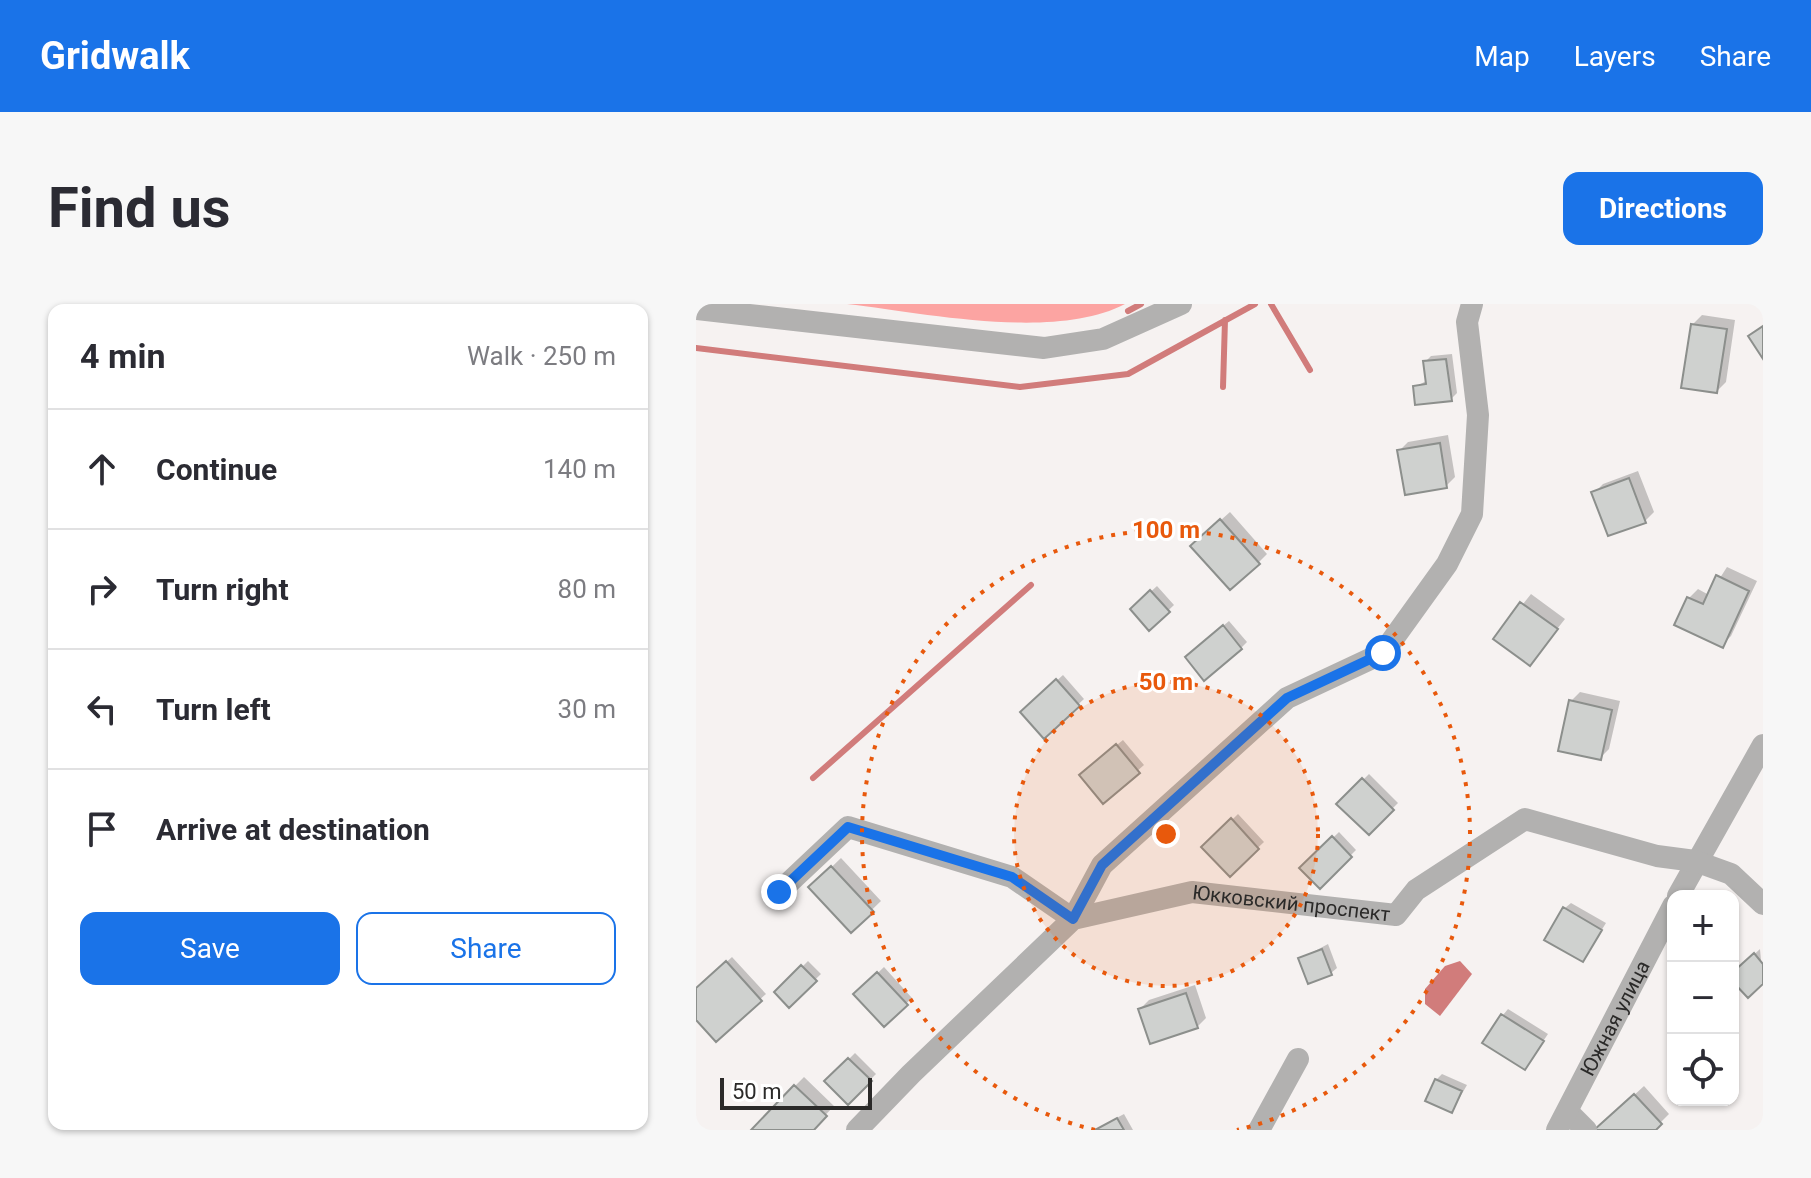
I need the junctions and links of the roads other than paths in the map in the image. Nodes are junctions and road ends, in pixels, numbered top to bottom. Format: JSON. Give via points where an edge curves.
{"nodes":[{"id":1,"x":1181,"y":304,"type":"edge"},
{"id":2,"x":1472,"y":304,"type":"edge"},
{"id":3,"x":696,"y":309,"type":"edge"},
{"id":4,"x":1763,"y":745,"type":"edge"},
{"id":5,"x":1695,"y":861,"type":"junction"},
{"id":6,"x":1681,"y":890,"type":"edge"},
{"id":7,"x":779,"y":892,"type":"dead end"},
{"id":8,"x":1763,"y":904,"type":"edge"},
{"id":9,"x":1667,"y":918,"type":"edge"},
{"id":10,"x":1073,"y":919,"type":"junction"},
{"id":11,"x":1298,"y":1059,"type":"dead end"},
{"id":12,"x":1562,"y":1121,"type":"edge"},
{"id":13,"x":857,"y":1130,"type":"edge"},
{"id":14,"x":1259,"y":1130,"type":"edge"},
{"id":15,"x":1586,"y":1130,"type":"edge"}],
"edges":[{"from":1,"to":3,"type":"street","via":[[1103,339],[1044,348]]},
{"from":2,"to":10,"type":"street","via":[[1467,322],[1478,415],[1472,514],[1447,564],[1383,653],[1287,698],[1102,865]]},
{"from":4,"to":5,"type":"street"},
{"from":5,"to":6,"type":"street"},
{"from":5,"to":8,"type":"street","name":"Юкковский проспект","via":[[1731,874]]},
{"from":5,"to":10,"type":"street","name":"Юкковский проспект","via":[[1657,856],[1525,819],[1416,890],[1396,915],[1192,892]]},
{"from":7,"to":10,"type":"street","via":[[848,827],[1012,877]]},
{"from":9,"to":12,"type":"street","name":"Южная улица"},
{"from":10,"to":13,"type":"street"},
{"from":11,"to":14,"type":"street"},
{"from":12,"to":15,"type":"street"}]}
